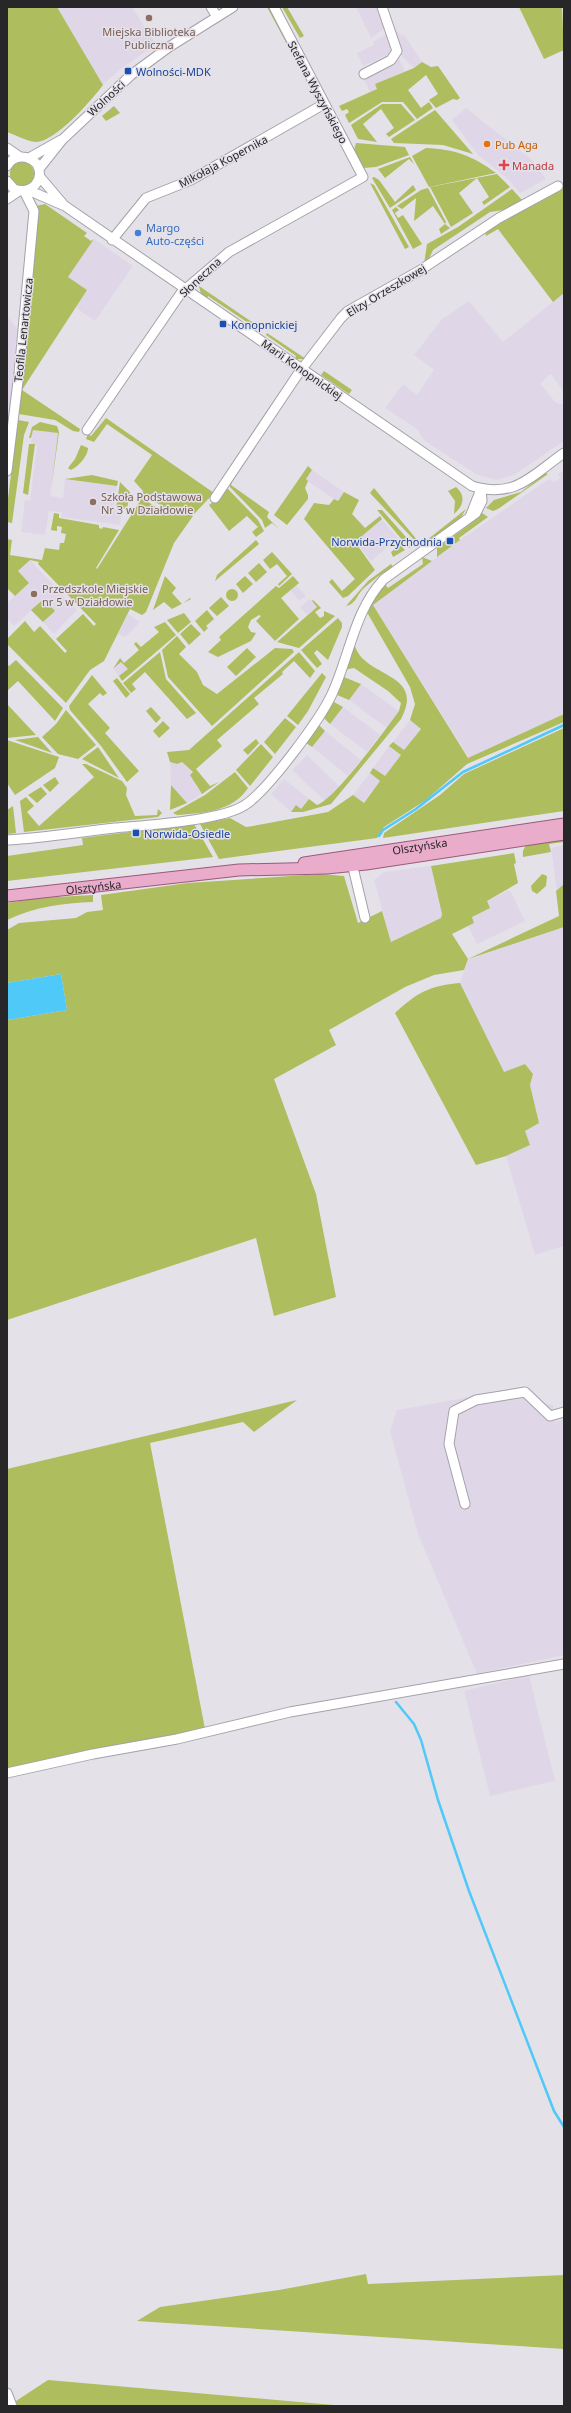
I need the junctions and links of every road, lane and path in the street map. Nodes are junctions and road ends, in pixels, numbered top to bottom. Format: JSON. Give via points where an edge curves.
{"nodes":[{"id":1,"x":210,"y":7,"type":"edge"},
{"id":2,"x":233,"y":7,"type":"edge"},
{"id":3,"x":274,"y":7,"type":"edge"},
{"id":4,"x":382,"y":7,"type":"edge"},
{"id":5,"x":217,"y":17,"type":"junction"},
{"id":6,"x":364,"y":74,"type":"dead end"},
{"id":7,"x":324,"y":104,"type":"junction"},
{"id":8,"x":62,"y":140,"type":"junction"},
{"id":9,"x":7,"y":148,"type":"edge"},
{"id":10,"x":24,"y":157,"type":"junction"},
{"id":11,"x":7,"y":166,"type":"edge"},
{"id":12,"x":39,"y":173,"type":"junction"},
{"id":13,"x":363,"y":177,"type":"joint"},
{"id":14,"x":7,"y":181,"type":"edge"},
{"id":15,"x":558,"y":186,"type":"dead end"},
{"id":16,"x":24,"y":191,"type":"junction"},
{"id":17,"x":7,"y":199,"type":"edge"},
{"id":18,"x":65,"y":206,"type":"junction"},
{"id":19,"x":112,"y":240,"type":"junction"},
{"id":20,"x":186,"y":289,"type":"junction"},
{"id":21,"x":303,"y":369,"type":"junction"},
{"id":22,"x":87,"y":430,"type":"dead end"},
{"id":23,"x":564,"y":453,"type":"edge"},
{"id":24,"x":7,"y":471,"type":"edge"},
{"id":25,"x":481,"y":489,"type":"junction"},
{"id":26,"x":215,"y":498,"type":"dead end"},
{"id":27,"x":564,"y":824,"type":"edge"},
{"id":28,"x":564,"y":834,"type":"edge"},
{"id":29,"x":7,"y":840,"type":"edge"},
{"id":30,"x":351,"y":860,"type":"junction"},
{"id":31,"x":7,"y":896,"type":"edge"},
{"id":32,"x":365,"y":918,"type":"dead end"},
{"id":33,"x":564,"y":1412,"type":"edge"},
{"id":34,"x":465,"y":1504,"type":"dead end"},
{"id":35,"x":564,"y":1664,"type":"edge"},
{"id":36,"x":7,"y":1773,"type":"edge"},
{"id":37,"x":7,"y":2393,"type":"edge"},
{"id":38,"x":12,"y":2406,"type":"edge"}],
"edges":[{"from":1,"to":5,"type":"street"},
{"from":2,"to":5,"type":"street","name":"Wolności"},
{"from":3,"to":7,"type":"street","name":"Stefana Wyszyńskiego"},
{"from":4,"to":6,"type":"street","via":[[397,51],[391,60]]},
{"from":5,"to":8,"type":"street","name":"Wolności","via":[[131,75]]},
{"from":7,"to":13,"type":"street","name":"Stefana Wyszyńskiego"},
{"from":7,"to":19,"type":"street","name":"Mikołaja Kopernika","via":[[191,180],[146,198]]},
{"from":8,"to":10,"type":"street"},
{"from":8,"to":12,"type":"street"},
{"from":9,"to":10,"type":"street"},
{"from":10,"to":11,"type":"street","via":[[12,160]]},
{"from":10,"to":12,"type":"street"},
{"from":12,"to":16,"type":"street","via":[[36,185]]},
{"from":12,"to":18,"type":"street"},
{"from":13,"to":20,"type":"street","name":"Słoneczna","via":[[229,252]]},
{"from":14,"to":16,"type":"street","via":[[11,187]]},
{"from":15,"to":21,"type":"street","name":"Elizy Orzeszkowej","via":[[499,218],[419,271],[348,311]]},
{"from":16,"to":17,"type":"street"},
{"from":16,"to":18,"type":"street"},
{"from":16,"to":24,"type":"street","name":"Teofila Lenartowicza","via":[[34,211]]},
{"from":18,"to":19,"type":"street","name":"Marii Konopnickiej"},
{"from":19,"to":20,"type":"street","name":"Marii Konopnickiej"},
{"from":20,"to":21,"type":"street","name":"Marii Konopnickiej"},
{"from":20,"to":22,"type":"street","name":"Słoneczna"},
{"from":21,"to":25,"type":"street","name":"Marii Konopnickiej","via":[[472,486]]},
{"from":21,"to":26,"type":"street","name":"Elizy Orzeszkowej"},
{"from":23,"to":25,"type":"street","via":[[520,484],[492,492]]},
{"from":25,"to":29,"type":"street","via":[[470,517],[384,579],[375,589],[357,623],[332,694],[318,718],[261,792],[246,805],[232,812],[168,823]]},
{"from":27,"to":30,"type":"main road","name":"Olsztyńska"},
{"from":28,"to":30,"type":"main road","name":"Olsztyńska"},
{"from":30,"to":31,"type":"main road","name":"Olsztyńska"},
{"from":30,"to":32,"type":"street"},
{"from":33,"to":34,"type":"street","via":[[550,1416],[525,1392],[476,1400],[454,1411],[449,1444]]},
{"from":35,"to":36,"type":"street","via":[[290,1712],[177,1739]]},
{"from":37,"to":38,"type":"street"}]}
